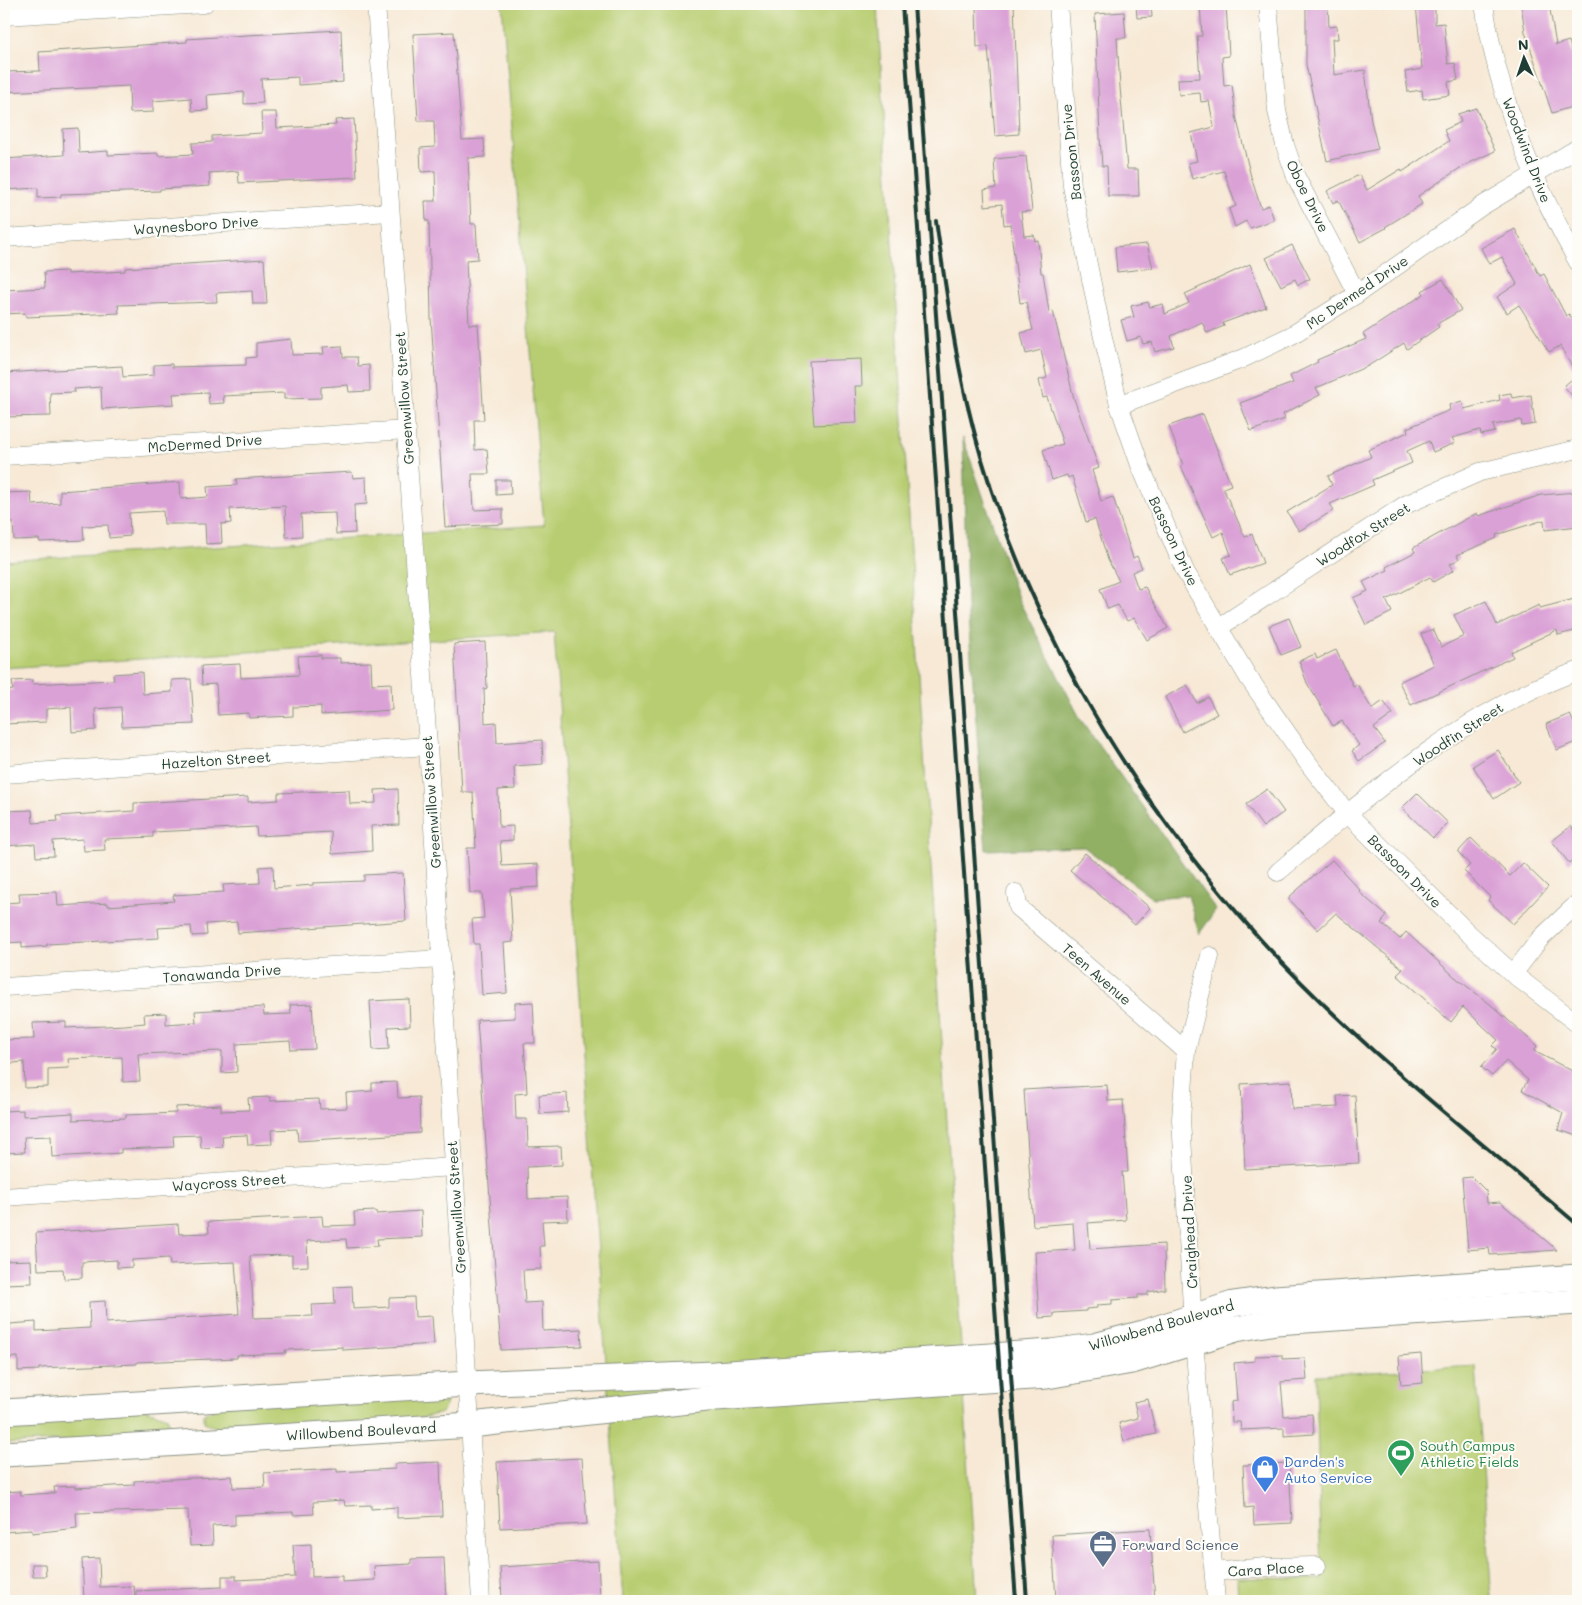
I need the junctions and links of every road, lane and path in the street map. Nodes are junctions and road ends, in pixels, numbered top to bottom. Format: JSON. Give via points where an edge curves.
{"nodes":[{"id":1,"x":204,"y":4,"type":"edge"},
{"id":2,"x":376,"y":4,"type":"edge"},
{"id":3,"x":1058,"y":4,"type":"edge"},
{"id":4,"x":1268,"y":4,"type":"edge"},
{"id":5,"x":1484,"y":4,"type":"edge"},
{"id":6,"x":4,"y":16,"type":"edge"},
{"id":7,"x":1578,"y":148,"type":"edge"},
{"id":8,"x":1535,"y":174,"type":"junction"},
{"id":9,"x":389,"y":212,"type":"junction"},
{"id":10,"x":4,"y":238,"type":"edge"},
{"id":11,"x":1578,"y":262,"type":"edge"},
{"id":12,"x":1357,"y":294,"type":"junction"},
{"id":13,"x":1119,"y":405,"type":"junction"},
{"id":14,"x":407,"y":430,"type":"junction"},
{"id":15,"x":1578,"y":449,"type":"edge"},
{"id":16,"x":4,"y":456,"type":"edge"},
{"id":17,"x":1218,"y":628,"type":"junction"},
{"id":18,"x":1578,"y":672,"type":"edge"},
{"id":19,"x":428,"y":746,"type":"junction"},
{"id":20,"x":4,"y":774,"type":"edge"},
{"id":21,"x":1347,"y":813,"type":"junction"},
{"id":22,"x":1278,"y":872,"type":"dead end"},
{"id":23,"x":1016,"y":892,"type":"dead end"},
{"id":24,"x":1578,"y":903,"type":"edge"},
{"id":25,"x":1210,"y":956,"type":"dead end"},
{"id":26,"x":441,"y":960,"type":"junction"},
{"id":27,"x":1513,"y":974,"type":"junction"},
{"id":28,"x":4,"y":988,"type":"edge"},
{"id":29,"x":1578,"y":1024,"type":"edge"},
{"id":30,"x":1186,"y":1051,"type":"junction"},
{"id":31,"x":454,"y":1167,"type":"junction"},
{"id":32,"x":4,"y":1197,"type":"edge"},
{"id":33,"x":1578,"y":1277,"type":"edge"},
{"id":34,"x":1432,"y":1287,"type":"junction"},
{"id":35,"x":1578,"y":1302,"type":"edge"},
{"id":36,"x":1307,"y":1308,"type":"junction"},
{"id":37,"x":1433,"y":1312,"type":"junction"},
{"id":38,"x":1193,"y":1316,"type":"junction"},
{"id":39,"x":1194,"y":1341,"type":"junction"},
{"id":40,"x":714,"y":1374,"type":"junction"},
{"id":41,"x":583,"y":1379,"type":"junction"},
{"id":42,"x":468,"y":1384,"type":"junction"},
{"id":43,"x":716,"y":1398,"type":"junction"},
{"id":44,"x":184,"y":1400,"type":"junction"},
{"id":45,"x":4,"y":1412,"type":"edge"},
{"id":46,"x":471,"y":1425,"type":"junction"},
{"id":47,"x":188,"y":1442,"type":"junction"},
{"id":48,"x":4,"y":1454,"type":"edge"},
{"id":49,"x":1317,"y":1566,"type":"dead end"},
{"id":50,"x":1214,"y":1572,"type":"junction"},
{"id":51,"x":481,"y":1601,"type":"edge"},
{"id":52,"x":1216,"y":1601,"type":"edge"}],
"edges":[{"from":1,"to":6,"type":"street"},
{"from":2,"to":9,"type":"street","name":"Greenwillow Street"},
{"from":3,"to":13,"type":"street","name":"Bassoon Drive","via":[[1072,186]]},
{"from":4,"to":12,"type":"street","name":"Oboe Drive","via":[[1276,111],[1284,145],[1296,177]]},
{"from":5,"to":8,"type":"street","name":"Woodwind Drive","via":[[1498,72]]},
{"from":7,"to":8,"type":"street","name":"Mc Dermed Drive"},
{"from":8,"to":11,"type":"street","name":"Woodwind Drive"},
{"from":8,"to":12,"type":"street","name":"Mc Dermed Drive","via":[[1482,206]]},
{"from":9,"to":10,"type":"street","name":"Waynesboro Drive"},
{"from":9,"to":14,"type":"street","name":"Greenwillow Street"},
{"from":12,"to":13,"type":"street","name":"Mc Dermed Drive","via":[[1292,335],[1250,355]]},
{"from":13,"to":17,"type":"street","name":"Bassoon Drive","via":[[1140,465],[1185,571]]},
{"from":14,"to":16,"type":"street","name":"McDermed Drive"},
{"from":14,"to":19,"type":"street","name":"Greenwillow Street"},
{"from":15,"to":17,"type":"street","name":"Woodfox Street","via":[[1480,472],[1405,505]]},
{"from":17,"to":21,"type":"street","name":"Bassoon Drive","via":[[1248,677]]},
{"from":18,"to":21,"type":"street","name":"Woodfin Street","via":[[1498,707],[1438,746]]},
{"from":19,"to":20,"type":"street","name":"Hazelton Street"},
{"from":19,"to":26,"type":"street","name":"Greenwillow Street"},
{"from":21,"to":22,"type":"street"},
{"from":21,"to":27,"type":"street","name":"Bassoon Drive"},
{"from":23,"to":30,"type":"street","name":"Teen Avenue","via":[[1018,907]]},
{"from":24,"to":27,"type":"street","via":[[1539,940]]},
{"from":25,"to":30,"type":"street","name":"Craighead Drive"},
{"from":26,"to":28,"type":"street","name":"Tonawanda Drive"},
{"from":26,"to":31,"type":"street","name":"Greenwillow Street"},
{"from":27,"to":29,"type":"street","name":"Bassoon Drive"},
{"from":30,"to":38,"type":"street","name":"Craighead Drive","via":[[1181,1119]]},
{"from":31,"to":32,"type":"street","name":"Waycross Street"},
{"from":31,"to":42,"type":"street","name":"Greenwillow Street"},
{"from":33,"to":34,"type":"main road","name":"Willowbend Boulevard"},
{"from":34,"to":36,"type":"main road","name":"Willowbend Boulevard"},
{"from":34,"to":37,"type":"main road"},
{"from":35,"to":37,"type":"main road","name":"Willowbend Boulevard"},
{"from":36,"to":37,"type":"main road","name":"Willowbend Boulevard"},
{"from":36,"to":38,"type":"main road","name":"Willowbend Boulevard","via":[[1233,1304]]},
{"from":36,"to":39,"type":"main road","name":"Willowbend Boulevard","via":[[1276,1322]]},
{"from":38,"to":39,"type":"street","name":"Craighead Drive"},
{"from":38,"to":40,"type":"main road","name":"Willowbend Boulevard","via":[[1135,1336],[1052,1352]]},
{"from":39,"to":43,"type":"main road","name":"Willowbend Boulevard","via":[[1132,1361],[1047,1376]]},
{"from":39,"to":50,"type":"street","name":"Craighead Drive"},
{"from":40,"to":41,"type":"main road","name":"Willowbend Boulevard"},
{"from":40,"to":43,"type":"main road"},
{"from":41,"to":42,"type":"main road","name":"Willowbend Boulevard"},
{"from":41,"to":46,"type":"main road","via":[[551,1389],[482,1401]]},
{"from":42,"to":44,"type":"main road","name":"Willowbend Boulevard"},
{"from":42,"to":46,"type":"street","name":"Greenwillow Street"},
{"from":43,"to":46,"type":"main road","name":"Willowbend Boulevard"},
{"from":44,"to":45,"type":"main road","name":"Willowbend Boulevard"},
{"from":44,"to":47,"type":"main road"},
{"from":46,"to":47,"type":"main road","name":"Willowbend Boulevard"},
{"from":46,"to":51,"type":"street","name":"Greenwillow Street"},
{"from":47,"to":48,"type":"main road","name":"Willowbend Boulevard"},
{"from":49,"to":50,"type":"street","name":"Cara Place"},
{"from":50,"to":52,"type":"street","name":"Craighead Drive"}]}
